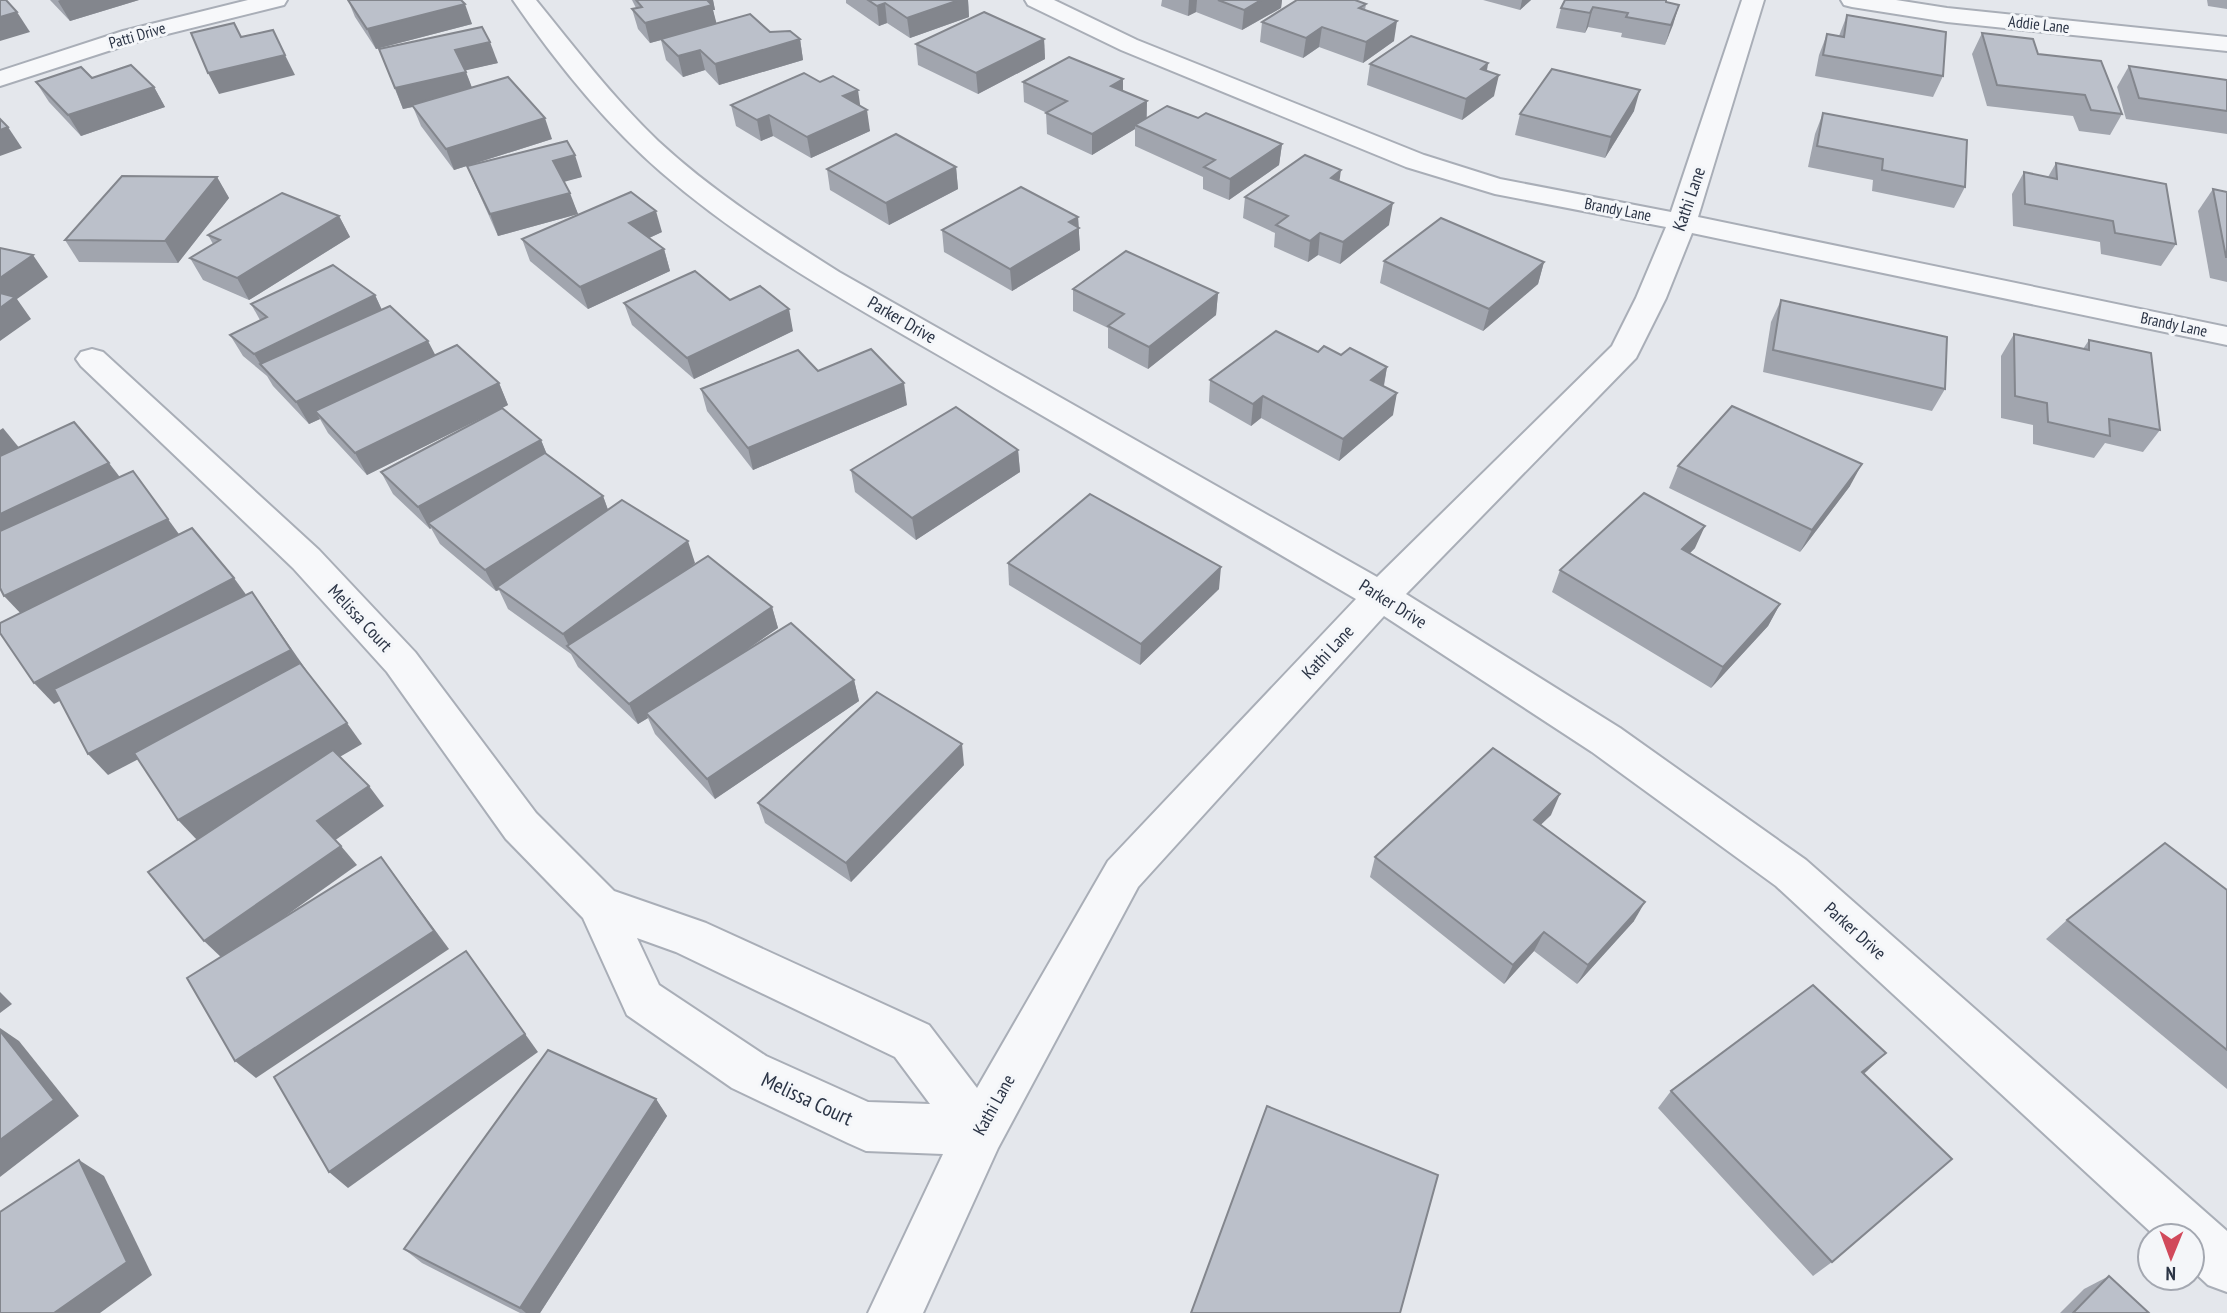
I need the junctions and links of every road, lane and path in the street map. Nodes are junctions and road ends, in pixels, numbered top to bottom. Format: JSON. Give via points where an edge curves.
{"nodes":[{"id":1,"x":276,"y":0,"type":"edge"},
{"id":2,"x":524,"y":0,"type":"edge"},
{"id":3,"x":1036,"y":0,"type":"edge"},
{"id":4,"x":1753,"y":0,"type":"edge"},
{"id":5,"x":1852,"y":0,"type":"edge"},
{"id":6,"x":2227,"y":44,"type":"edge"},
{"id":7,"x":0,"y":79,"type":"edge"},
{"id":8,"x":1682,"y":222,"type":"junction"},
{"id":9,"x":2227,"y":336,"type":"edge"},
{"id":10,"x":92,"y":359,"type":"dead end"},
{"id":11,"x":1381,"y":596,"type":"junction"},
{"id":12,"x":598,"y":905,"type":"junction"},
{"id":13,"x":980,"y":1131,"type":"junction"},
{"id":14,"x":2227,"y":1266,"type":"edge"},
{"id":15,"x":895,"y":1313,"type":"edge"}],
"edges":[{"from":1,"to":7,"type":"street","name":"Patti Drive","via":[[131,36]]},
{"from":2,"to":11,"type":"street","name":"Parker Drive","via":[[648,146],[774,243]]},
{"from":3,"to":8,"type":"street","name":"Brandy Lane","via":[[1129,45],[1415,161],[1495,186]]},
{"from":4,"to":8,"type":"street","name":"Kathi Lane"},
{"from":5,"to":6,"type":"street","name":"Addie Lane","via":[[1947,15]]},
{"from":8,"to":9,"type":"street","name":"Brandy Lane"},
{"from":8,"to":11,"type":"street","name":"Kathi Lane","via":[[1625,351]]},
{"from":10,"to":12,"type":"street","name":"Melissa Court","via":[[315,568],[401,662],[521,827]]},
{"from":11,"to":13,"type":"street","name":"Kathi Lane","via":[[1123,874]]},
{"from":11,"to":14,"type":"street","name":"Parker Drive","via":[[1605,740],[1791,873]]},
{"from":12,"to":13,"type":"street","name":"Melissa Court","via":[[690,937],[912,1041]]},
{"from":12,"to":13,"type":"street","name":"Melissa Court","via":[[643,1000],[750,1072],[866,1126]]},
{"from":13,"to":15,"type":"street","name":"Kathi Lane"}]}
